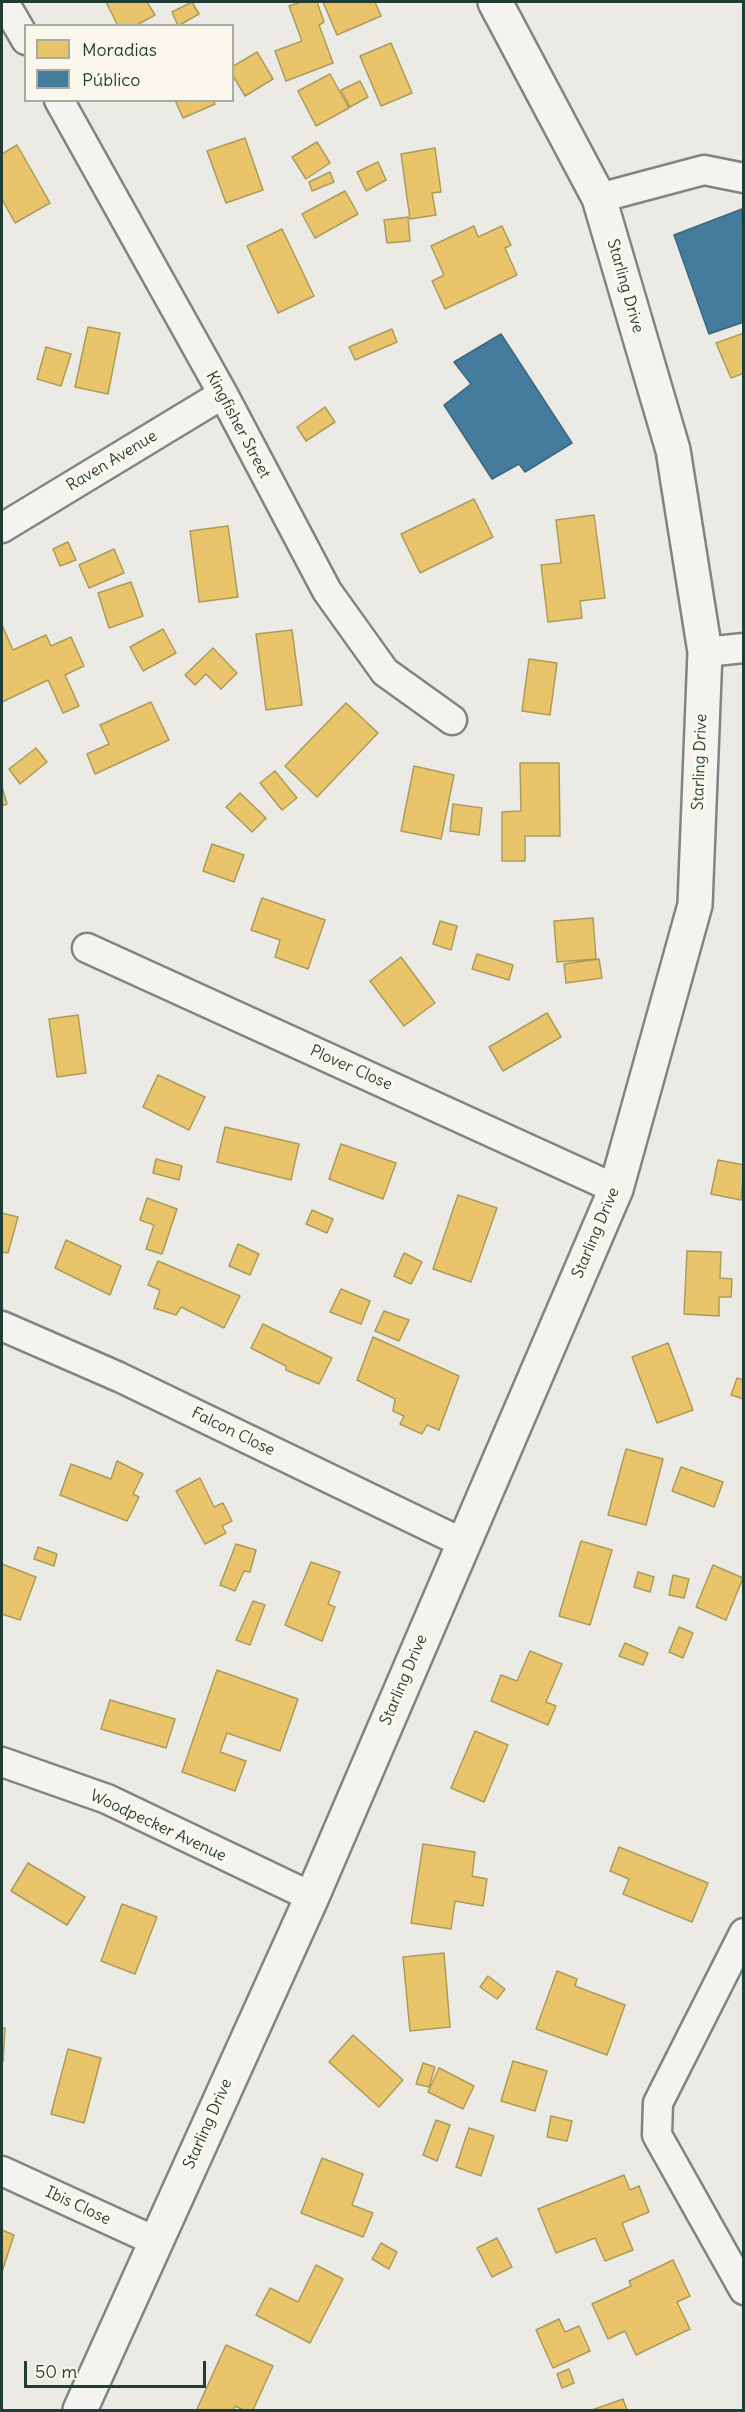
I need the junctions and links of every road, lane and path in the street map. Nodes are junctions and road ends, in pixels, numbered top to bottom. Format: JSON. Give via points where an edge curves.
{"nodes":[{"id":1,"x":4,"y":2,"type":"edge"},
{"id":2,"x":495,"y":2,"type":"edge"},
{"id":3,"x":24,"y":37,"type":"edge"},
{"id":4,"x":60,"y":102,"type":"edge"},
{"id":5,"x":744,"y":178,"type":"edge"},
{"id":6,"x":599,"y":198,"type":"junction"},
{"id":7,"x":223,"y":394,"type":"junction"},
{"id":8,"x":2,"y":528,"type":"edge"},
{"id":9,"x":744,"y":648,"type":"edge"},
{"id":10,"x":705,"y":652,"type":"junction"},
{"id":11,"x":452,"y":720,"type":"dead end"},
{"id":12,"x":87,"y":948,"type":"dead end"},
{"id":13,"x":616,"y":1189,"type":"junction"},
{"id":14,"x":2,"y":1326,"type":"edge"},
{"id":15,"x":463,"y":1543,"type":"junction"},
{"id":16,"x":2,"y":1762,"type":"edge"},
{"id":17,"x":312,"y":1897,"type":"junction"},
{"id":18,"x":744,"y":1933,"type":"edge"},
{"id":19,"x":2,"y":2171,"type":"edge"},
{"id":20,"x":155,"y":2241,"type":"junction"},
{"id":21,"x":744,"y":2290,"type":"edge"},
{"id":22,"x":80,"y":2410,"type":"edge"}],
"edges":[{"from":1,"to":3,"type":"street"},
{"from":2,"to":6,"type":"street","name":"Starling Drive"},
{"from":4,"to":7,"type":"street","name":"Kingfisher Street"},
{"from":5,"to":6,"type":"street","via":[[704,170]]},
{"from":6,"to":10,"type":"street","name":"Starling Drive","via":[[673,450]]},
{"from":7,"to":8,"type":"street","name":"Raven Avenue"},
{"from":7,"to":11,"type":"street","name":"Kingfisher Street","via":[[327,591],[385,672]]},
{"from":9,"to":10,"type":"street"},
{"from":10,"to":13,"type":"street","name":"Starling Drive","via":[[695,905]]},
{"from":12,"to":13,"type":"street","name":"Plover Close"},
{"from":13,"to":15,"type":"street","name":"Starling Drive"},
{"from":14,"to":15,"type":"street","name":"Falcon Close","via":[[119,1377]]},
{"from":15,"to":17,"type":"street","name":"Starling Drive"},
{"from":16,"to":17,"type":"street","name":"Woodpecker Avenue","via":[[107,1800]]},
{"from":17,"to":20,"type":"street","name":"Starling Drive"},
{"from":18,"to":21,"type":"street","via":[[658,2103],[657,2135]]},
{"from":19,"to":20,"type":"street","name":"Ibis Close"},
{"from":20,"to":22,"type":"street","name":"Starling Drive"}]}
